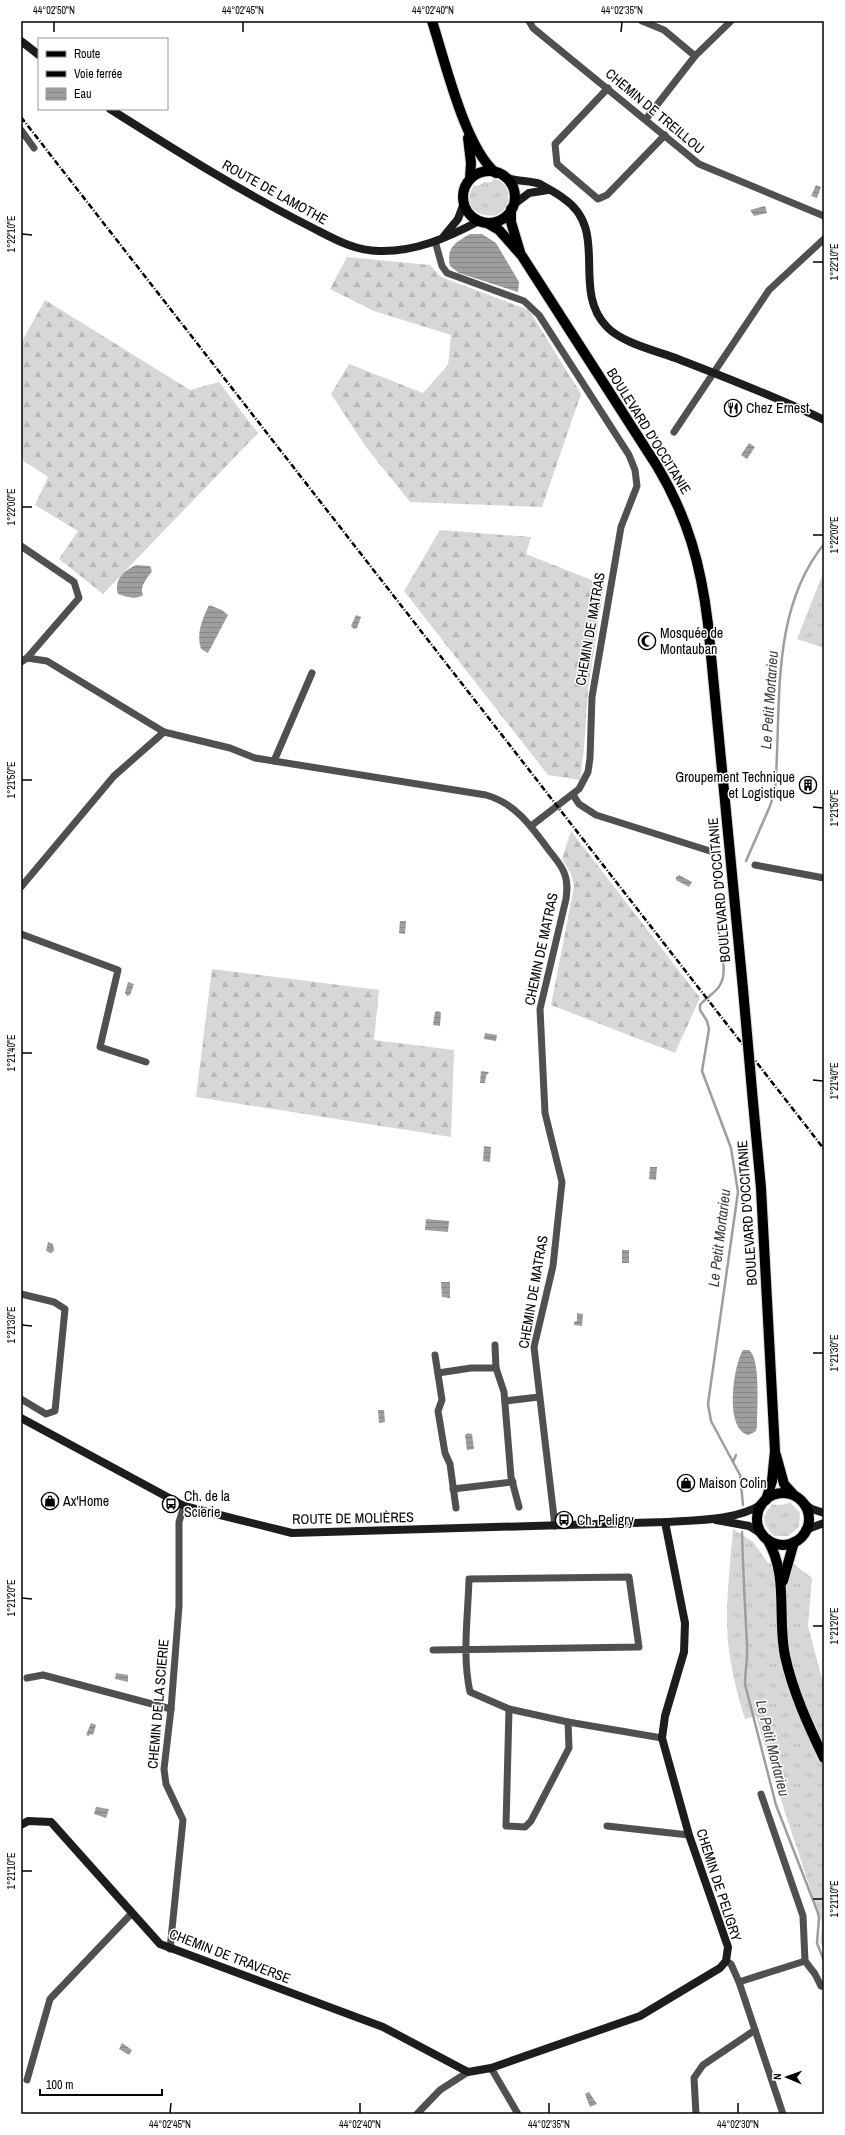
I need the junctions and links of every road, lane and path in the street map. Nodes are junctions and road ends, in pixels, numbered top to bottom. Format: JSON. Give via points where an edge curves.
{"nodes":[{"id":1,"x":432,"y":21,"type":"edge"},
{"id":2,"x":529,"y":21,"type":"edge"},
{"id":3,"x":642,"y":21,"type":"edge"},
{"id":4,"x":731,"y":21,"type":"edge"},
{"id":5,"x":21,"y":41,"type":"edge"},
{"id":6,"x":38,"y":54,"type":"edge"},
{"id":7,"x":695,"y":56,"type":"junction"},
{"id":8,"x":608,"y":88,"type":"junction"},
{"id":9,"x":112,"y":110,"type":"edge"},
{"id":10,"x":646,"y":119,"type":"junction"},
{"id":11,"x":466,"y":126,"type":"junction"},
{"id":12,"x":21,"y":130,"type":"edge"},
{"id":13,"x":665,"y":135,"type":"junction"},
{"id":14,"x":34,"y":148,"type":"dead end"},
{"id":15,"x":500,"y":175,"type":"junction"},
{"id":16,"x":470,"y":179,"type":"junction"},
{"id":17,"x":548,"y":190,"type":"junction"},
{"id":18,"x":464,"y":203,"type":"junction"},
{"id":19,"x":512,"y":207,"type":"junction"},
{"id":20,"x":824,"y":216,"type":"edge"},
{"id":21,"x":483,"y":222,"type":"junction"},
{"id":22,"x":824,"y":239,"type":"edge"},
{"id":23,"x":438,"y":240,"type":"junction"},
{"id":24,"x":522,"y":256,"type":"junction"},
{"id":25,"x":715,"y":373,"type":"junction"},
{"id":26,"x":824,"y":420,"type":"edge"},
{"id":27,"x":674,"y":432,"type":"dead end"},
{"id":28,"x":21,"y":546,"type":"edge"},
{"id":29,"x":24,"y":660,"type":"edge"},
{"id":30,"x":312,"y":673,"type":"dead end"},
{"id":31,"x":164,"y":732,"type":"junction"},
{"id":32,"x":274,"y":761,"type":"junction"},
{"id":33,"x":573,"y":795,"type":"junction"},
{"id":34,"x":531,"y":826,"type":"junction"},
{"id":35,"x":710,"y":851,"type":"dead end"},
{"id":36,"x":755,"y":865,"type":"dead end"},
{"id":37,"x":824,"y":878,"type":"edge"},
{"id":38,"x":21,"y":887,"type":"edge"},
{"id":39,"x":21,"y":934,"type":"edge"},
{"id":40,"x":146,"y":1062,"type":"dead end"},
{"id":41,"x":21,"y":1294,"type":"edge"},
{"id":42,"x":494,"y":1345,"type":"dead end"},
{"id":43,"x":435,"y":1355,"type":"dead end"},
{"id":44,"x":496,"y":1368,"type":"junction"},
{"id":45,"x":438,"y":1373,"type":"junction"},
{"id":46,"x":539,"y":1397,"type":"junction"},
{"id":47,"x":21,"y":1399,"type":"edge"},
{"id":48,"x":505,"y":1400,"type":"junction"},
{"id":49,"x":21,"y":1418,"type":"edge"},
{"id":50,"x":775,"y":1451,"type":"junction"},
{"id":51,"x":513,"y":1482,"type":"junction"},
{"id":52,"x":453,"y":1489,"type":"junction"},
{"id":53,"x":794,"y":1496,"type":"junction"},
{"id":54,"x":764,"y":1502,"type":"junction"},
{"id":55,"x":803,"y":1503,"type":"junction"},
{"id":56,"x":184,"y":1506,"type":"junction"},
{"id":57,"x":519,"y":1507,"type":"dead end"},
{"id":58,"x":456,"y":1508,"type":"dead end"},
{"id":59,"x":824,"y":1513,"type":"edge"},
{"id":60,"x":711,"y":1519,"type":"junction"},
{"id":61,"x":665,"y":1522,"type":"junction"},
{"id":62,"x":824,"y":1523,"type":"edge"},
{"id":63,"x":554,"y":1526,"type":"junction"},
{"id":64,"x":806,"y":1530,"type":"junction"},
{"id":65,"x":765,"y":1537,"type":"junction"},
{"id":66,"x":794,"y":1542,"type":"junction"},
{"id":67,"x":782,"y":1585,"type":"junction"},
{"id":68,"x":433,"y":1650,"type":"dead end"},
{"id":69,"x":467,"y":1650,"type":"junction"},
{"id":70,"x":27,"y":1678,"type":"dead end"},
{"id":71,"x":171,"y":1709,"type":"junction"},
{"id":72,"x":509,"y":1709,"type":"junction"},
{"id":73,"x":568,"y":1722,"type":"junction"},
{"id":74,"x":662,"y":1738,"type":"junction"},
{"id":75,"x":824,"y":1758,"type":"edge"},
{"id":76,"x":761,"y":1794,"type":"dead end"},
{"id":77,"x":21,"y":1825,"type":"edge"},
{"id":78,"x":608,"y":1826,"type":"dead end"},
{"id":79,"x":689,"y":1835,"type":"junction"},
{"id":80,"x":132,"y":1913,"type":"junction"},
{"id":81,"x":170,"y":1949,"type":"junction"},
{"id":82,"x":726,"y":1961,"type":"junction"},
{"id":83,"x":805,"y":1961,"type":"junction"},
{"id":84,"x":739,"y":1982,"type":"junction"},
{"id":85,"x":821,"y":1986,"type":"dead end"},
{"id":86,"x":755,"y":2030,"type":"junction"},
{"id":87,"x":491,"y":2068,"type":"junction"},
{"id":88,"x":468,"y":2072,"type":"junction"},
{"id":89,"x":27,"y":2080,"type":"dead end"},
{"id":90,"x":417,"y":2114,"type":"edge"},
{"id":91,"x":518,"y":2114,"type":"edge"},
{"id":92,"x":696,"y":2114,"type":"edge"},
{"id":93,"x":783,"y":2114,"type":"edge"}],
"edges":[{"from":1,"to":11,"type":"main road"},
{"from":2,"to":8,"type":"street","name":"CHEMIN DE TREILLOU","via":[[533,28]]},
{"from":3,"to":7,"type":"street","via":[[664,30]]},
{"from":4,"to":7,"type":"street"},
{"from":5,"to":6,"type":"street"},
{"from":7,"to":10,"type":"street"},
{"from":8,"to":10,"type":"street","name":"CHEMIN DE TREILLOU"},
{"from":8,"to":13,"type":"street","via":[[555,144],[557,164],[589,193],[598,199],[607,195]]},
{"from":9,"to":23,"type":"street","name":"ROUTE DE LAMOTHE","via":[[239,188],[350,246],[366,250],[394,251],[416,248]]},
{"from":10,"to":13,"type":"street","name":"CHEMIN DE TREILLOU"},
{"from":11,"to":15,"type":"main road","via":[[482,160]]},
{"from":11,"to":16,"type":"main road","via":[[471,163]]},
{"from":12,"to":14,"type":"street"},
{"from":13,"to":20,"type":"street","name":"CHEMIN DE TREILLOU","via":[[699,164]]},
{"from":15,"to":16,"type":"main road","via":[[485,172]]},
{"from":15,"to":17,"type":"street","via":[[518,182],[540,185]]},
{"from":15,"to":19,"type":"main road","via":[[513,189]]},
{"from":16,"to":18,"type":"main road","via":[[464,190]]},
{"from":17,"to":19,"type":"street","via":[[529,193]]},
{"from":17,"to":25,"type":"street","via":[[572,205],[588,231],[588,282],[595,308],[606,327],[620,337]]},
{"from":18,"to":21,"type":"main road","via":[[469,214]]},
{"from":18,"to":23,"type":"street","name":"ROUTE DE LAMOTHE","via":[[454,225]]},
{"from":19,"to":21,"type":"main road","via":[[504,218]]},
{"from":19,"to":24,"type":"main road","name":"BOULEVARD D'OCCITANIE","via":[[511,222]]},
{"from":21,"to":23,"type":"street","name":"ROUTE DE LAMOTHE"},
{"from":21,"to":24,"type":"main road","name":"BOULEVARD D'OCCITANIE","via":[[499,230]]},
{"from":22,"to":25,"type":"street","via":[[769,290]]},
{"from":23,"to":33,"type":"street","name":"CHEMIN DE MATRAS","via":[[442,266],[447,272],[524,302],[539,315],[629,455],[635,470],[637,486],[621,527],[593,689],[588,772]]},
{"from":24,"to":50,"type":"main road","name":"BOULEVARD D'OCCITANIE","bridge":true,"via":[[666,480],[683,514],[695,550],[703,587],[761,1188]]},
{"from":25,"to":26,"type":"street"},
{"from":25,"to":27,"type":"street"},
{"from":28,"to":29,"type":"street","via":[[74,582],[79,598]]},
{"from":29,"to":31,"type":"street","via":[[48,661]]},
{"from":30,"to":32,"type":"street"},
{"from":31,"to":32,"type":"street"},
{"from":31,"to":38,"type":"street","via":[[114,776]]},
{"from":32,"to":34,"type":"street","via":[[499,798]]},
{"from":33,"to":34,"type":"street","name":"CHEMIN DE MATRAS"},
{"from":33,"to":35,"type":"street","via":[[578,804],[596,815]]},
{"from":34,"to":46,"type":"street","name":"CHEMIN DE MATRAS","via":[[562,867],[567,881],[566,899],[540,1009],[545,1113],[562,1182],[553,1266],[534,1346]]},
{"from":36,"to":37,"type":"street"},
{"from":39,"to":40,"type":"street","via":[[118,970],[100,1047]]},
{"from":41,"to":47,"type":"street","via":[[54,1302],[65,1309],[54,1411],[46,1414]]},
{"from":42,"to":44,"type":"street"},
{"from":43,"to":45,"type":"street"},
{"from":44,"to":45,"type":"street","via":[[471,1368]]},
{"from":44,"to":48,"type":"street"},
{"from":45,"to":52,"type":"street","via":[[442,1400],[438,1411]]},
{"from":46,"to":48,"type":"street"},
{"from":46,"to":63,"type":"street","name":"CHEMIN DE MATRAS"},
{"from":48,"to":51,"type":"street"},
{"from":49,"to":56,"type":"street","name":"ROUTE DE MOLIÈRES"},
{"from":50,"to":53,"type":"main road","name":"BOULEVARD D'OCCITANIE","via":[[784,1484]]},
{"from":50,"to":54,"type":"main road","name":"BOULEVARD D'OCCITANIE","via":[[772,1481]]},
{"from":51,"to":52,"type":"street"},
{"from":51,"to":57,"type":"street"},
{"from":52,"to":58,"type":"street"},
{"from":53,"to":54,"type":"main road","via":[[776,1494]]},
{"from":53,"to":55,"type":"main road"},
{"from":54,"to":60,"type":"street","name":"ROUTE DE MOLIÈRES","via":[[744,1513]]},
{"from":54,"to":65,"type":"main road","via":[[757,1520]]},
{"from":55,"to":59,"type":"street"},
{"from":55,"to":64,"type":"main road","via":[[808,1514]]},
{"from":56,"to":63,"type":"street","name":"ROUTE DE MOLIÈRES","via":[[292,1533]]},
{"from":56,"to":71,"type":"street","name":"CHEMIN DE LA SCIERIE","via":[[179,1522],[180,1606]]},
{"from":60,"to":61,"type":"street","name":"ROUTE DE MOLIÈRES"},
{"from":60,"to":65,"type":"street","name":"ROUTE DE MOLIÈRES","via":[[749,1526]]},
{"from":61,"to":63,"type":"street","name":"ROUTE DE MOLIÈRES"},
{"from":61,"to":74,"type":"street","name":"CHEMIN DE PELIGRY","via":[[685,1623],[685,1638],[684,1652],[665,1716]]},
{"from":62,"to":64,"type":"street"},
{"from":64,"to":66,"type":"main road"},
{"from":65,"to":66,"type":"main road","via":[[777,1544]]},
{"from":65,"to":67,"type":"main road","via":[[775,1553]]},
{"from":66,"to":67,"type":"main road"},
{"from":67,"to":75,"type":"main road","via":[[785,1655],[802,1713]]},
{"from":68,"to":69,"type":"street"},
{"from":69,"to":69,"type":"street","via":[[639,1647],[629,1577],[469,1579]]},
{"from":69,"to":72,"type":"street","via":[[466,1674],[470,1692]]},
{"from":70,"to":71,"type":"street","via":[[43,1674]]},
{"from":71,"to":81,"type":"street","name":"CHEMIN DE LA SCIERIE","via":[[164,1769],[166,1784],[183,1820]]},
{"from":72,"to":73,"type":"street"},
{"from":72,"to":73,"type":"street","via":[[506,1826],[525,1827],[531,1821],[569,1748]]},
{"from":73,"to":74,"type":"street"},
{"from":74,"to":79,"type":"street","name":"CHEMIN DE PELIGRY"},
{"from":76,"to":83,"type":"street","via":[[803,1916]]},
{"from":77,"to":80,"type":"street","name":"CHEMIN DE TRAVERSE","via":[[28,1821],[51,1822]]},
{"from":78,"to":79,"type":"street"},
{"from":79,"to":82,"type":"street","name":"CHEMIN DE PELIGRY","via":[[728,1947]]},
{"from":80,"to":81,"type":"street","name":"CHEMIN DE TRAVERSE","via":[[160,1944]]},
{"from":80,"to":89,"type":"street","via":[[50,1999]]},
{"from":81,"to":88,"type":"street","name":"CHEMIN DE TRAVERSE","via":[[383,2027]]},
{"from":82,"to":84,"type":"street","via":[[731,1964]]},
{"from":82,"to":87,"type":"street","name":"CHEMIN DE PELIGRY","via":[[720,1968],[640,2016]]},
{"from":83,"to":84,"type":"street"},
{"from":83,"to":85,"type":"street"},
{"from":84,"to":86,"type":"street"},
{"from":86,"to":92,"type":"street","via":[[703,2065],[694,2078]]},
{"from":86,"to":93,"type":"street"},
{"from":87,"to":88,"type":"street","name":"CHEMIN DE PELIGRY"},
{"from":87,"to":91,"type":"street"},
{"from":88,"to":90,"type":"street","name":"CHEMIN DE PELIGRY","via":[[440,2090]]}]}
